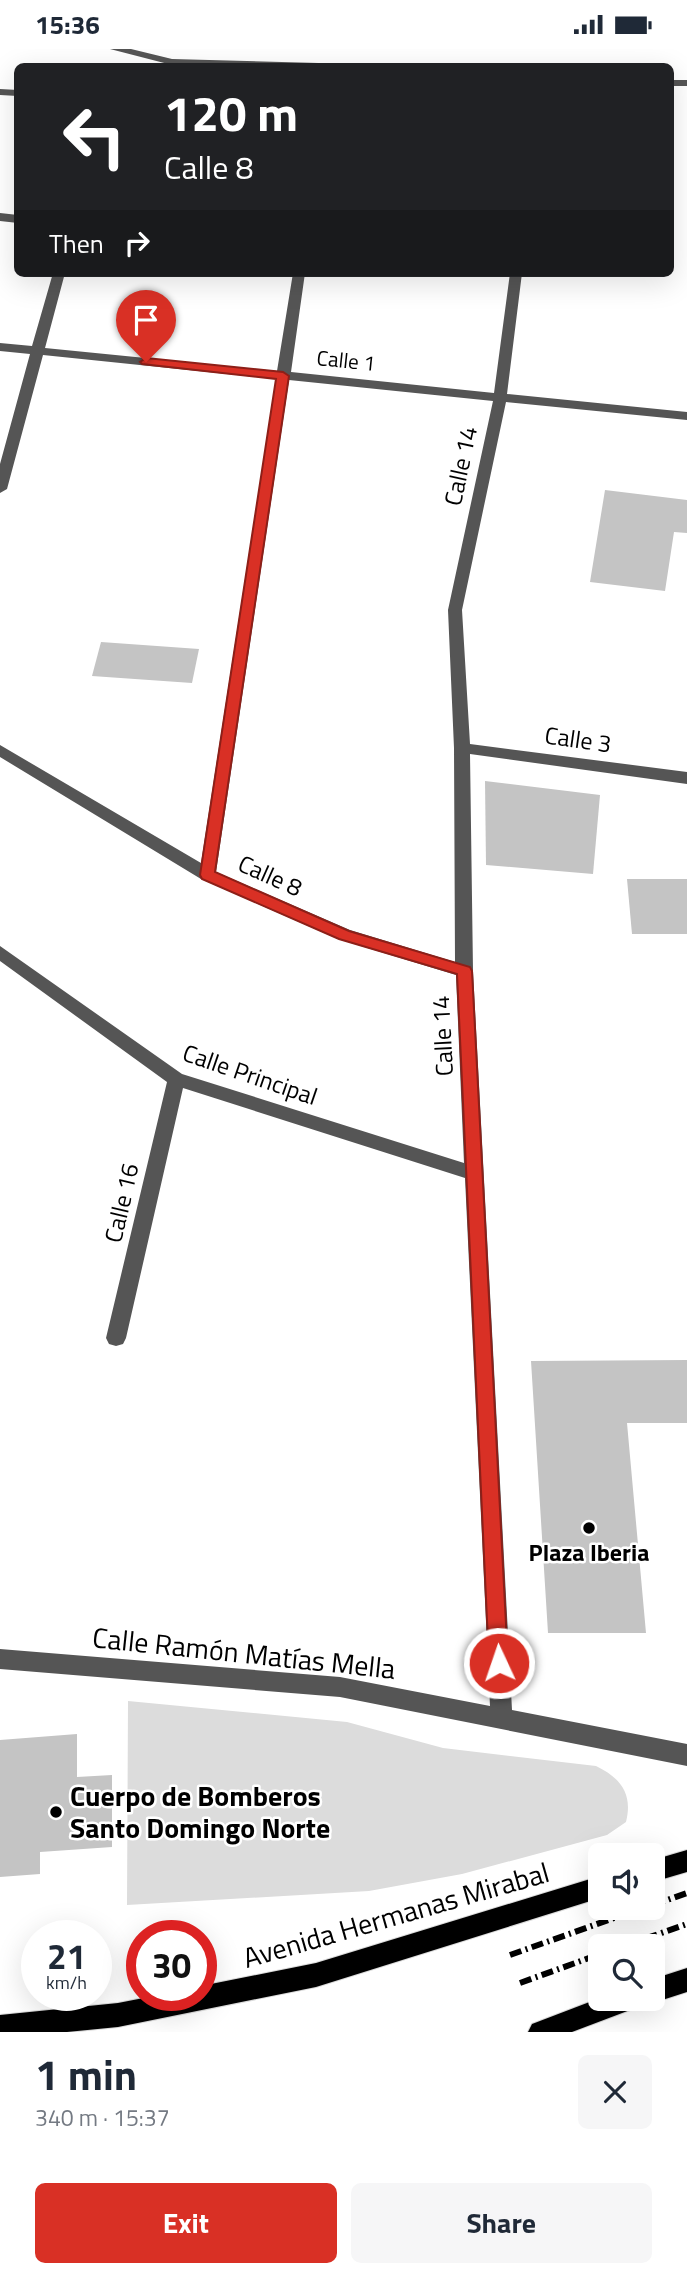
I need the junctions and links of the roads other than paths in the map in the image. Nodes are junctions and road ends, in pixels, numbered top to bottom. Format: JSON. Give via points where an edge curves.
{"nodes":[{"id":1,"x":116,"y":49,"type":"edge"},
{"id":2,"x":131,"y":53,"type":"junction"},
{"id":3,"x":127,"y":63,"type":"edge"},
{"id":4,"x":214,"y":63,"type":"edge"},
{"id":5,"x":58,"y":277,"type":"edge"},
{"id":6,"x":298,"y":277,"type":"edge"},
{"id":7,"x":515,"y":277,"type":"edge"},
{"id":8,"x":0,"y":347,"type":"edge"},
{"id":9,"x":37,"y":351,"type":"junction"},
{"id":10,"x":283,"y":376,"type":"junction"},
{"id":11,"x":500,"y":397,"type":"junction"},
{"id":12,"x":687,"y":416,"type":"edge"},
{"id":13,"x":0,"y":489,"type":"edge"},
{"id":14,"x":462,"y":748,"type":"junction"},
{"id":15,"x":0,"y":750,"type":"edge"},
{"id":16,"x":686,"y":773,"type":"edge"},
{"id":17,"x":207,"y":875,"type":"junction"},
{"id":18,"x":0,"y":952,"type":"edge"},
{"id":19,"x":464,"y":971,"type":"junction"},
{"id":20,"x":176,"y":1079,"type":"junction"},
{"id":21,"x":474,"y":1173,"type":"junction"},
{"id":22,"x":116,"y":1338,"type":"dead end"},
{"id":23,"x":0,"y":1659,"type":"edge"},
{"id":24,"x":501,"y":1717,"type":"junction"},
{"id":25,"x":687,"y":1755,"type":"edge"},
{"id":26,"x":687,"y":1861,"type":"edge"},
{"id":27,"x":665,"y":1867,"type":"edge"},
{"id":28,"x":588,"y":1891,"type":"edge"},
{"id":29,"x":687,"y":1980,"type":"edge"},
{"id":30,"x":665,"y":1987,"type":"edge"},
{"id":31,"x":598,"y":2011,"type":"edge"},
{"id":32,"x":118,"y":2024,"type":"edge"},
{"id":33,"x":0,"y":2027,"type":"edge"},
{"id":34,"x":540,"y":2032,"type":"edge"}],
"edges":[{"from":1,"to":2,"type":"street"},
{"from":2,"to":3,"type":"street"},
{"from":2,"to":4,"type":"street","via":[[172,62]]},
{"from":5,"to":9,"type":"street"},
{"from":6,"to":10,"type":"street"},
{"from":7,"to":11,"type":"street","name":"Calle 14"},
{"from":8,"to":9,"type":"street","name":"Calle 1"},
{"from":9,"to":10,"type":"street","name":"Calle 1"},
{"from":9,"to":13,"type":"street"},
{"from":10,"to":11,"type":"street","name":"Calle 1"},
{"from":10,"to":17,"type":"street"},
{"from":11,"to":12,"type":"street","name":"Calle 1"},
{"from":11,"to":14,"type":"street","name":"Calle 14","via":[[455,610]]},
{"from":14,"to":16,"type":"street","name":"Calle 3"},
{"from":14,"to":19,"type":"street","name":"Calle 14"},
{"from":15,"to":17,"type":"street","name":"Calle 8"},
{"from":17,"to":19,"type":"street","name":"Calle 8","via":[[344,935]]},
{"from":18,"to":20,"type":"street","name":"Calle Principal"},
{"from":19,"to":21,"type":"street","name":"Calle 14"},
{"from":20,"to":21,"type":"street","name":"Calle Principal"},
{"from":20,"to":22,"type":"street","name":"Calle 16"},
{"from":21,"to":24,"type":"street","name":"Calle 14"},
{"from":23,"to":24,"type":"street","name":"Calle Ramón Matías Mella","via":[[340,1687]]},
{"from":24,"to":25,"type":"street","name":"Calle Ramón Matías Mella"},
{"from":26,"to":27,"type":"main road"},
{"from":28,"to":32,"type":"main road","name":"Avenida Hermanas Mirabal","via":[[316,1975]]},
{"from":29,"to":30,"type":"main road"},
{"from":31,"to":34,"type":"main road"},
{"from":32,"to":33,"type":"main road","name":"Avenida Hermanas Mirabal"}]}
